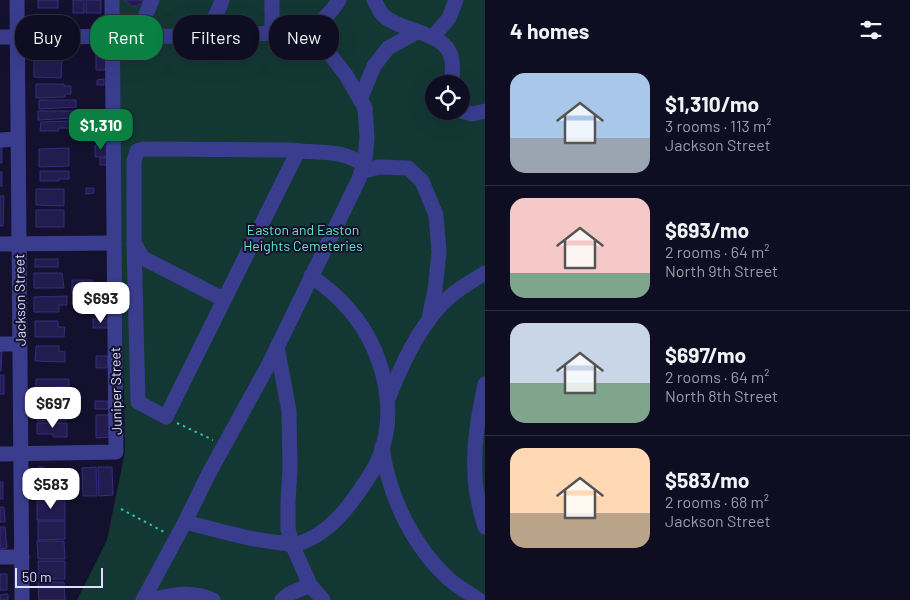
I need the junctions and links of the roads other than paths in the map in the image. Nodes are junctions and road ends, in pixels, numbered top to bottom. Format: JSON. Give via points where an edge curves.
{"nodes":[{"id":1,"x":17,"y":0,"type":"edge"},
{"id":2,"x":112,"y":0,"type":"edge"},
{"id":3,"x":152,"y":0,"type":"edge"},
{"id":4,"x":222,"y":0,"type":"edge"},
{"id":5,"x":272,"y":0,"type":"edge"},
{"id":6,"x":339,"y":0,"type":"edge"},
{"id":7,"x":374,"y":0,"type":"edge"},
{"id":8,"x":456,"y":0,"type":"edge"},
{"id":9,"x":17,"y":15,"type":"edge"},
{"id":10,"x":112,"y":15,"type":"edge"},
{"id":11,"x":146,"y":15,"type":"edge"},
{"id":12,"x":217,"y":15,"type":"edge"},
{"id":13,"x":272,"y":15,"type":"edge"},
{"id":14,"x":327,"y":15,"type":"edge"},
{"id":15,"x":417,"y":32,"type":"junction"},
{"id":16,"x":0,"y":37,"type":"edge"},
{"id":17,"x":15,"y":37,"type":"edge"},
{"id":18,"x":433,"y":37,"type":"junction"},
{"id":19,"x":18,"y":60,"type":"edge"},
{"id":20,"x":112,"y":60,"type":"edge"},
{"id":21,"x":334,"y":60,"type":"edge"},
{"id":22,"x":452,"y":75,"type":"edge"},
{"id":23,"x":360,"y":100,"type":"junction"},
{"id":24,"x":485,"y":111,"type":"edge"},
{"id":25,"x":470,"y":113,"type":"edge"},
{"id":26,"x":0,"y":140,"type":"edge"},
{"id":27,"x":18,"y":140,"type":"junction"},
{"id":28,"x":298,"y":151,"type":"junction"},
{"id":29,"x":362,"y":168,"type":"junction"},
{"id":30,"x":114,"y":243,"type":"junction"},
{"id":31,"x":134,"y":243,"type":"junction"},
{"id":32,"x":0,"y":244,"type":"edge"},
{"id":33,"x":19,"y":244,"type":"junction"},
{"id":34,"x":485,"y":273,"type":"edge"},
{"id":35,"x":311,"y":276,"type":"junction"},
{"id":36,"x":223,"y":300,"type":"junction"},
{"id":37,"x":428,"y":322,"type":"junction"},
{"id":38,"x":0,"y":344,"type":"edge"},
{"id":39,"x":20,"y":344,"type":"junction"},
{"id":40,"x":277,"y":347,"type":"junction"},
{"id":41,"x":262,"y":376,"type":"junction"},
{"id":42,"x":283,"y":381,"type":"junction"},
{"id":43,"x":485,"y":384,"type":"edge"},
{"id":44,"x":387,"y":400,"type":"junction"},
{"id":45,"x":382,"y":447,"type":"junction"},
{"id":46,"x":0,"y":454,"type":"edge"},
{"id":47,"x":21,"y":454,"type":"junction"},
{"id":48,"x":185,"y":522,"type":"junction"},
{"id":49,"x":485,"y":527,"type":"edge"},
{"id":50,"x":292,"y":544,"type":"junction"},
{"id":51,"x":0,"y":557,"type":"edge"},
{"id":52,"x":22,"y":557,"type":"junction"},
{"id":53,"x":310,"y":585,"type":"junction"},
{"id":54,"x":22,"y":600,"type":"edge"},
{"id":55,"x":144,"y":600,"type":"edge"},
{"id":56,"x":149,"y":600,"type":"edge"},
{"id":57,"x":213,"y":600,"type":"edge"},
{"id":58,"x":282,"y":600,"type":"edge"},
{"id":59,"x":323,"y":600,"type":"edge"},
{"id":60,"x":479,"y":600,"type":"edge"}],
"edges":[{"from":1,"to":9,"type":"street","name":"Jackson Street"},
{"from":2,"to":10,"type":"street","name":"Juniper Street"},
{"from":3,"to":11,"type":"street"},
{"from":4,"to":12,"type":"street"},
{"from":5,"to":13,"type":"street"},
{"from":6,"to":14,"type":"street"},
{"from":7,"to":15,"type":"street","via":[[383,16]]},
{"from":8,"to":18,"type":"street","via":[[449,18]]},
{"from":15,"to":18,"type":"street"},
{"from":15,"to":23,"type":"street","via":[[388,48],[374,66]]},
{"from":16,"to":17,"type":"street"},
{"from":18,"to":22,"type":"street","via":[[448,48]]},
{"from":19,"to":27,"type":"street","name":"Jackson Street"},
{"from":20,"to":30,"type":"street","name":"Juniper Street"},
{"from":21,"to":23,"type":"street"},
{"from":23,"to":29,"type":"street","via":[[365,108],[367,137]]},
{"from":24,"to":25,"type":"street"},
{"from":26,"to":27,"type":"street"},
{"from":27,"to":33,"type":"street","name":"Jackson Street"},
{"from":28,"to":29,"type":"street","via":[[334,152],[353,157]]},
{"from":28,"to":31,"type":"street","via":[[144,149],[138,152],[134,161]]},
{"from":28,"to":36,"type":"street"},
{"from":29,"to":35,"type":"street"},
{"from":29,"to":37,"type":"street","via":[[408,168],[422,181],[436,215],[439,252]]},
{"from":30,"to":33,"type":"street"},
{"from":30,"to":47,"type":"street","name":"Juniper Street","via":[[116,452]]},
{"from":31,"to":36,"type":"street","via":[[143,258]]},
{"from":31,"to":36,"type":"street","via":[[138,402],[166,417]]},
{"from":32,"to":33,"type":"street"},
{"from":33,"to":39,"type":"street","name":"Jackson Street"},
{"from":34,"to":37,"type":"street","via":[[442,304]]},
{"from":35,"to":40,"type":"street"},
{"from":35,"to":44,"type":"street","via":[[344,303],[364,330],[380,362]]},
{"from":37,"to":44,"type":"street","via":[[400,366]]},
{"from":38,"to":39,"type":"street"},
{"from":39,"to":47,"type":"street","name":"Jackson Street"},
{"from":40,"to":41,"type":"street"},
{"from":40,"to":42,"type":"street"},
{"from":41,"to":42,"type":"street"},
{"from":41,"to":48,"type":"street"},
{"from":42,"to":50,"type":"street","via":[[289,411],[288,529]]},
{"from":43,"to":49,"type":"street","via":[[474,473]]},
{"from":44,"to":45,"type":"street"},
{"from":45,"to":50,"type":"street","via":[[368,480],[341,516],[318,534]]},
{"from":45,"to":60,"type":"street","via":[[405,523],[428,557],[450,580]]},
{"from":46,"to":47,"type":"street"},
{"from":47,"to":52,"type":"street","name":"Jackson Street"},
{"from":48,"to":50,"type":"street","via":[[250,538]]},
{"from":48,"to":55,"type":"street"},
{"from":50,"to":53,"type":"street"},
{"from":51,"to":52,"type":"street"},
{"from":52,"to":54,"type":"street","name":"Jackson Street"},
{"from":53,"to":58,"type":"street"},
{"from":53,"to":59,"type":"street"},
{"from":56,"to":57,"type":"street","via":[[173,594],[205,596]]}]}
